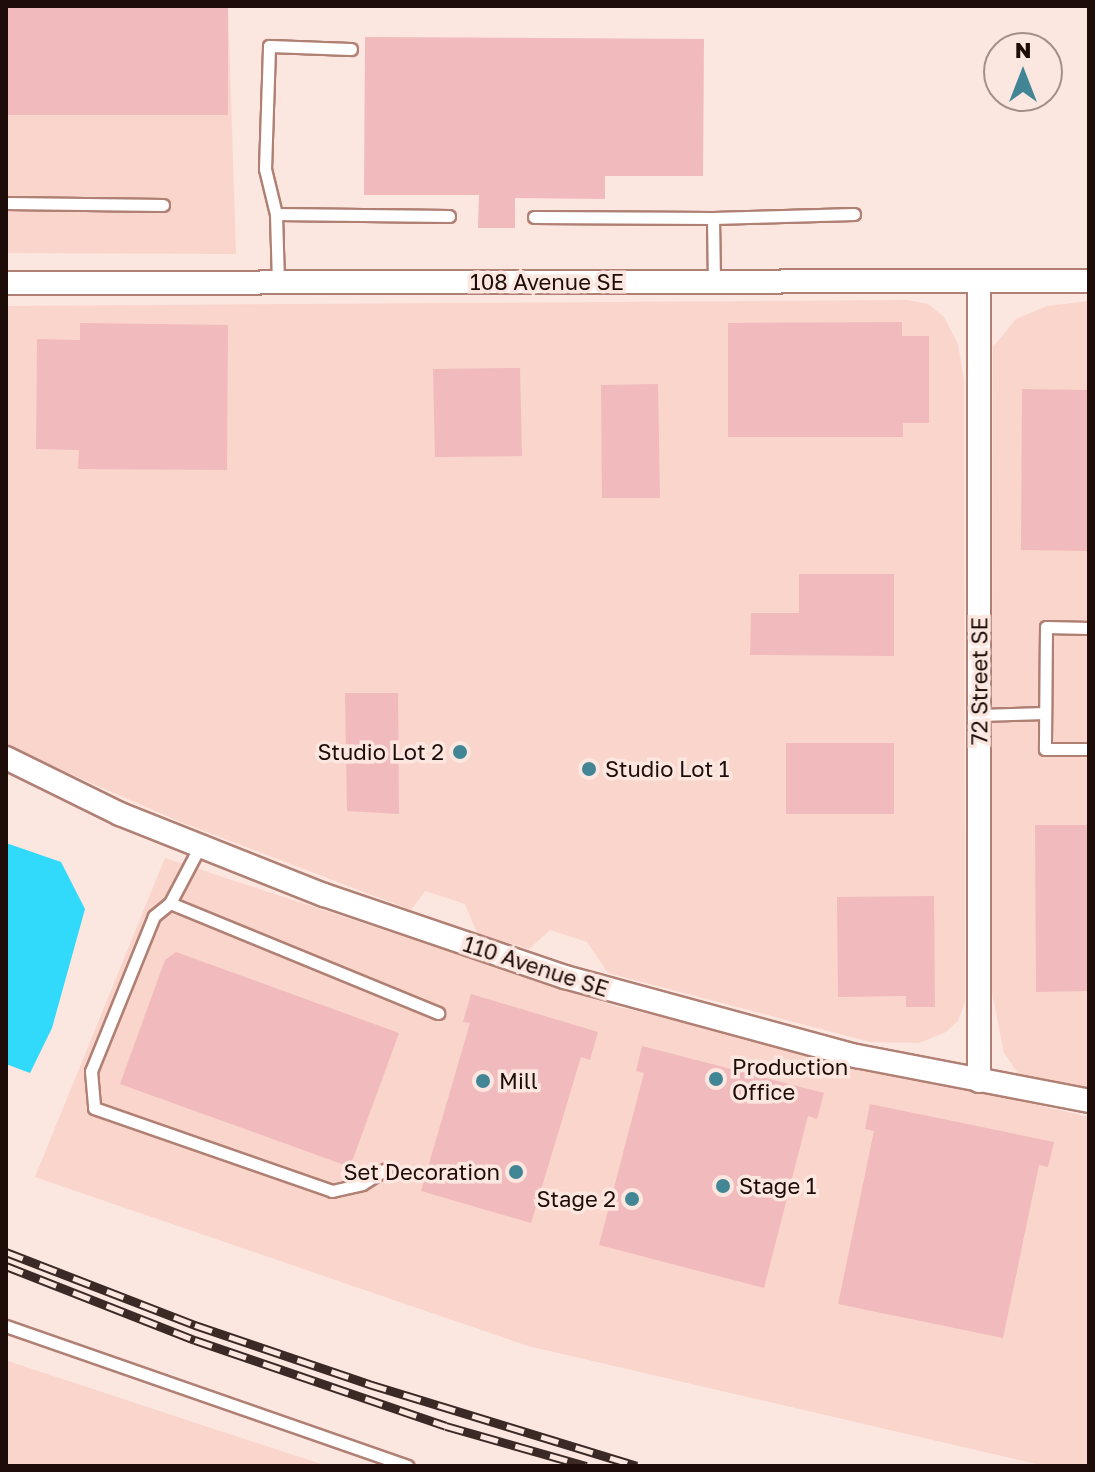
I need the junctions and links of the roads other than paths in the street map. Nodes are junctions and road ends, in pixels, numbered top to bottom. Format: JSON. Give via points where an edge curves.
{"nodes":[{"id":1,"x":351,"y":49,"type":"dead end"},
{"id":2,"x":6,"y":203,"type":"edge"},
{"id":3,"x":163,"y":205,"type":"dead end"},
{"id":4,"x":276,"y":214,"type":"junction"},
{"id":5,"x":854,"y":214,"type":"dead end"},
{"id":6,"x":449,"y":216,"type":"dead end"},
{"id":7,"x":534,"y":217,"type":"dead end"},
{"id":8,"x":713,"y":218,"type":"junction"},
{"id":9,"x":979,"y":281,"type":"junction"},
{"id":10,"x":1089,"y":281,"type":"edge"},
{"id":11,"x":278,"y":282,"type":"junction"},
{"id":12,"x":714,"y":282,"type":"junction"},
{"id":13,"x":6,"y":283,"type":"edge"},
{"id":14,"x":1089,"y":628,"type":"edge"},
{"id":15,"x":1045,"y":713,"type":"junction"},
{"id":16,"x":979,"y":715,"type":"junction"},
{"id":17,"x":1089,"y":749,"type":"edge"},
{"id":18,"x":6,"y":758,"type":"edge"},
{"id":19,"x":200,"y":846,"type":"junction"},
{"id":20,"x":170,"y":903,"type":"junction"},
{"id":21,"x":438,"y":1013,"type":"dead end"},
{"id":22,"x":979,"y":1081,"type":"junction"},
{"id":23,"x":1089,"y":1101,"type":"edge"},
{"id":24,"x":386,"y":1169,"type":"dead end"},
{"id":25,"x":6,"y":1326,"type":"edge"},
{"id":26,"x":407,"y":1466,"type":"edge"}],
"edges":[{"from":1,"to":4,"type":"lane","via":[[269,46],[265,169]]},
{"from":2,"to":3,"type":"lane"},
{"from":4,"to":6,"type":"lane"},
{"from":4,"to":11,"type":"lane"},
{"from":5,"to":8,"type":"lane"},
{"from":7,"to":8,"type":"lane"},
{"from":8,"to":12,"type":"lane"},
{"from":9,"to":10,"type":"street","name":"108 Avenue SE"},
{"from":9,"to":12,"type":"street","name":"108 Avenue SE"},
{"from":9,"to":16,"type":"street","name":"72 Street SE"},
{"from":11,"to":12,"type":"street","name":"108 Avenue SE"},
{"from":11,"to":13,"type":"street","name":"108 Avenue SE"},
{"from":14,"to":15,"type":"lane","via":[[1046,627]]},
{"from":15,"to":16,"type":"lane"},
{"from":15,"to":17,"type":"lane","via":[[1045,749]]},
{"from":16,"to":22,"type":"street","name":"72 Street SE"},
{"from":18,"to":19,"type":"street","name":"110 Avenue SE"},
{"from":19,"to":20,"type":"lane"},
{"from":19,"to":22,"type":"street","name":"110 Avenue SE","via":[[437,935],[592,985],[819,1046]]},
{"from":20,"to":21,"type":"lane"},
{"from":20,"to":24,"type":"lane","via":[[154,916],[91,1071],[94,1108],[332,1191],[362,1184]]},
{"from":22,"to":23,"type":"street","name":"110 Avenue SE"},
{"from":25,"to":26,"type":"lane"}]}
